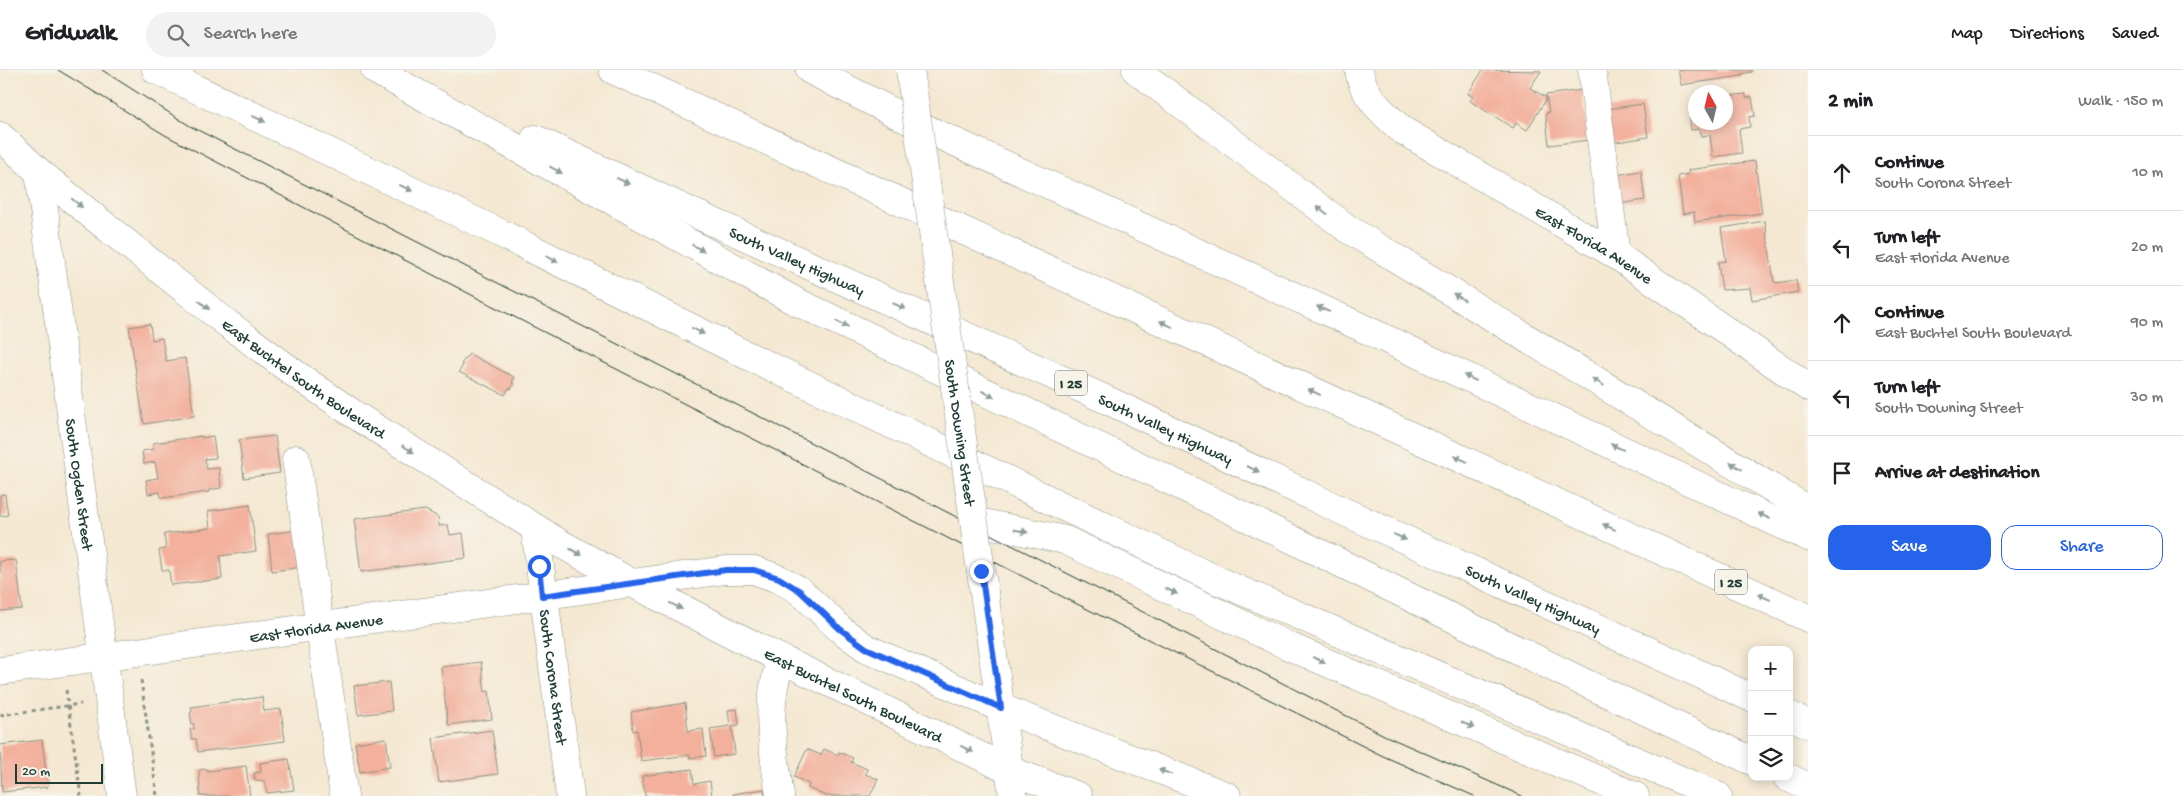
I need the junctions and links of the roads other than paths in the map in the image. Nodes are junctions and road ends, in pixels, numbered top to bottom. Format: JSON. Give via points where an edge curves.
{"nodes":[{"id":1,"x":156,"y":70,"type":"edge"},
{"id":2,"x":375,"y":70,"type":"edge"},
{"id":3,"x":390,"y":70,"type":"edge"},
{"id":4,"x":613,"y":70,"type":"edge"},
{"id":5,"x":810,"y":70,"type":"edge"},
{"id":6,"x":910,"y":70,"type":"edge"},
{"id":7,"x":1136,"y":70,"type":"edge"},
{"id":8,"x":1359,"y":70,"type":"edge"},
{"id":9,"x":1592,"y":70,"type":"edge"},
{"id":10,"x":0,"y":136,"type":"edge"},
{"id":11,"x":39,"y":172,"type":"junction"},
{"id":12,"x":1616,"y":255,"type":"junction"},
{"id":13,"x":1808,"y":387,"type":"edge"},
{"id":14,"x":296,"y":459,"type":"dead end"},
{"id":15,"x":1808,"y":510,"type":"edge"},
{"id":16,"x":974,"y":521,"type":"junction"},
{"id":17,"x":535,"y":528,"type":"junction"},
{"id":18,"x":1808,"y":537,"type":"edge"},
{"id":19,"x":632,"y":583,"type":"junction"},
{"id":20,"x":542,"y":596,"type":"junction"},
{"id":21,"x":1808,"y":618,"type":"edge"},
{"id":22,"x":320,"y":626,"type":"junction"},
{"id":23,"x":102,"y":656,"type":"junction"},
{"id":24,"x":781,"y":660,"type":"junction"},
{"id":25,"x":0,"y":671,"type":"edge"},
{"id":26,"x":1748,"y":696,"type":"edge"},
{"id":27,"x":1001,"y":708,"type":"junction"},
{"id":28,"x":1793,"y":717,"type":"edge"},
{"id":29,"x":1808,"y":724,"type":"edge"},
{"id":30,"x":1748,"y":759,"type":"edge"},
{"id":31,"x":1793,"y":780,"type":"edge"},
{"id":32,"x":1011,"y":783,"type":"edge"},
{"id":33,"x":1808,"y":787,"type":"edge"},
{"id":34,"x":122,"y":796,"type":"edge"},
{"id":35,"x":344,"y":796,"type":"edge"},
{"id":36,"x":570,"y":796,"type":"edge"},
{"id":37,"x":780,"y":796,"type":"edge"},
{"id":38,"x":1078,"y":796,"type":"edge"},
{"id":39,"x":1227,"y":796,"type":"edge"},
{"id":40,"x":1635,"y":796,"type":"edge"},
{"id":41,"x":1718,"y":796,"type":"edge"}],
"edges":[{"from":1,"to":41,"type":"main road","one_way":true,"via":[[1221,582]]},
{"from":2,"to":30,"type":"main road","one_way":true,"via":[[793,300]]},
{"from":3,"to":26,"type":"main road","name":"South Valley Highway","number":"I 25","one_way":true,"via":[[689,211]]},
{"from":21,"to":4,"type":"main road","number":"I 25","one_way":true},
{"from":18,"to":5,"type":"main road","one_way":true,"via":[[1355,324],[922,127]]},
{"from":6,"to":16,"type":"main road","name":"South Downing Street","bridge":true},
{"from":15,"to":7,"type":"main road","one_way":true,"via":[[1348,229]]},
{"from":8,"to":12,"type":"main road","name":"East Florida Avenue","via":[[1376,107],[1402,130]]},
{"from":9,"to":12,"type":"main road"},
{"from":10,"to":11,"type":"main road","name":"East Buchtel South Boulevard"},
{"from":11,"to":17,"type":"main road","name":"East Buchtel South Boulevard","one_way":true,"via":[[294,373],[362,420]]},
{"from":11,"to":23,"type":"main road","name":"South Ogden Street"},
{"from":12,"to":13,"type":"main road","name":"East Florida Avenue"},
{"from":14,"to":22,"type":"main road"},
{"from":16,"to":27,"type":"main road","name":"South Downing Street","bridge":true},
{"from":16,"to":40,"type":"main road","one_way":true,"via":[[1064,540],[1286,645]]},
{"from":17,"to":19,"type":"main road","name":"East Buchtel South Boulevard","one_way":true},
{"from":17,"to":20,"type":"main road","name":"South Corona Street"},
{"from":19,"to":20,"type":"main road","name":"East Florida Avenue"},
{"from":19,"to":24,"type":"main road","name":"East Buchtel South Boulevard","one_way":true},
{"from":19,"to":27,"type":"main road","via":[[726,570],[754,570],[779,578],[800,591],[840,629],[866,648]]},
{"from":20,"to":22,"type":"main road","name":"East Florida Avenue"},
{"from":20,"to":36,"type":"main road","name":"South Corona Street"},
{"from":22,"to":23,"type":"main road","name":"East Florida Avenue"},
{"from":22,"to":35,"type":"main road"},
{"from":23,"to":25,"type":"main road","name":"East Florida Avenue"},
{"from":23,"to":34,"type":"main road","name":"South Ogden Street"},
{"from":24,"to":32,"type":"main road","name":"East Buchtel South Boulevard","one_way":true},
{"from":24,"to":37,"type":"main road","via":[[773,683],[770,708]]},
{"from":27,"to":32,"type":"main road","name":"South Downing Street"},
{"from":39,"to":27,"type":"main road","one_way":true},
{"from":28,"to":29,"type":"main road"},
{"from":31,"to":33,"type":"main road"},
{"from":32,"to":38,"type":"main road","name":"East Buchtel South Boulevard"}]}
